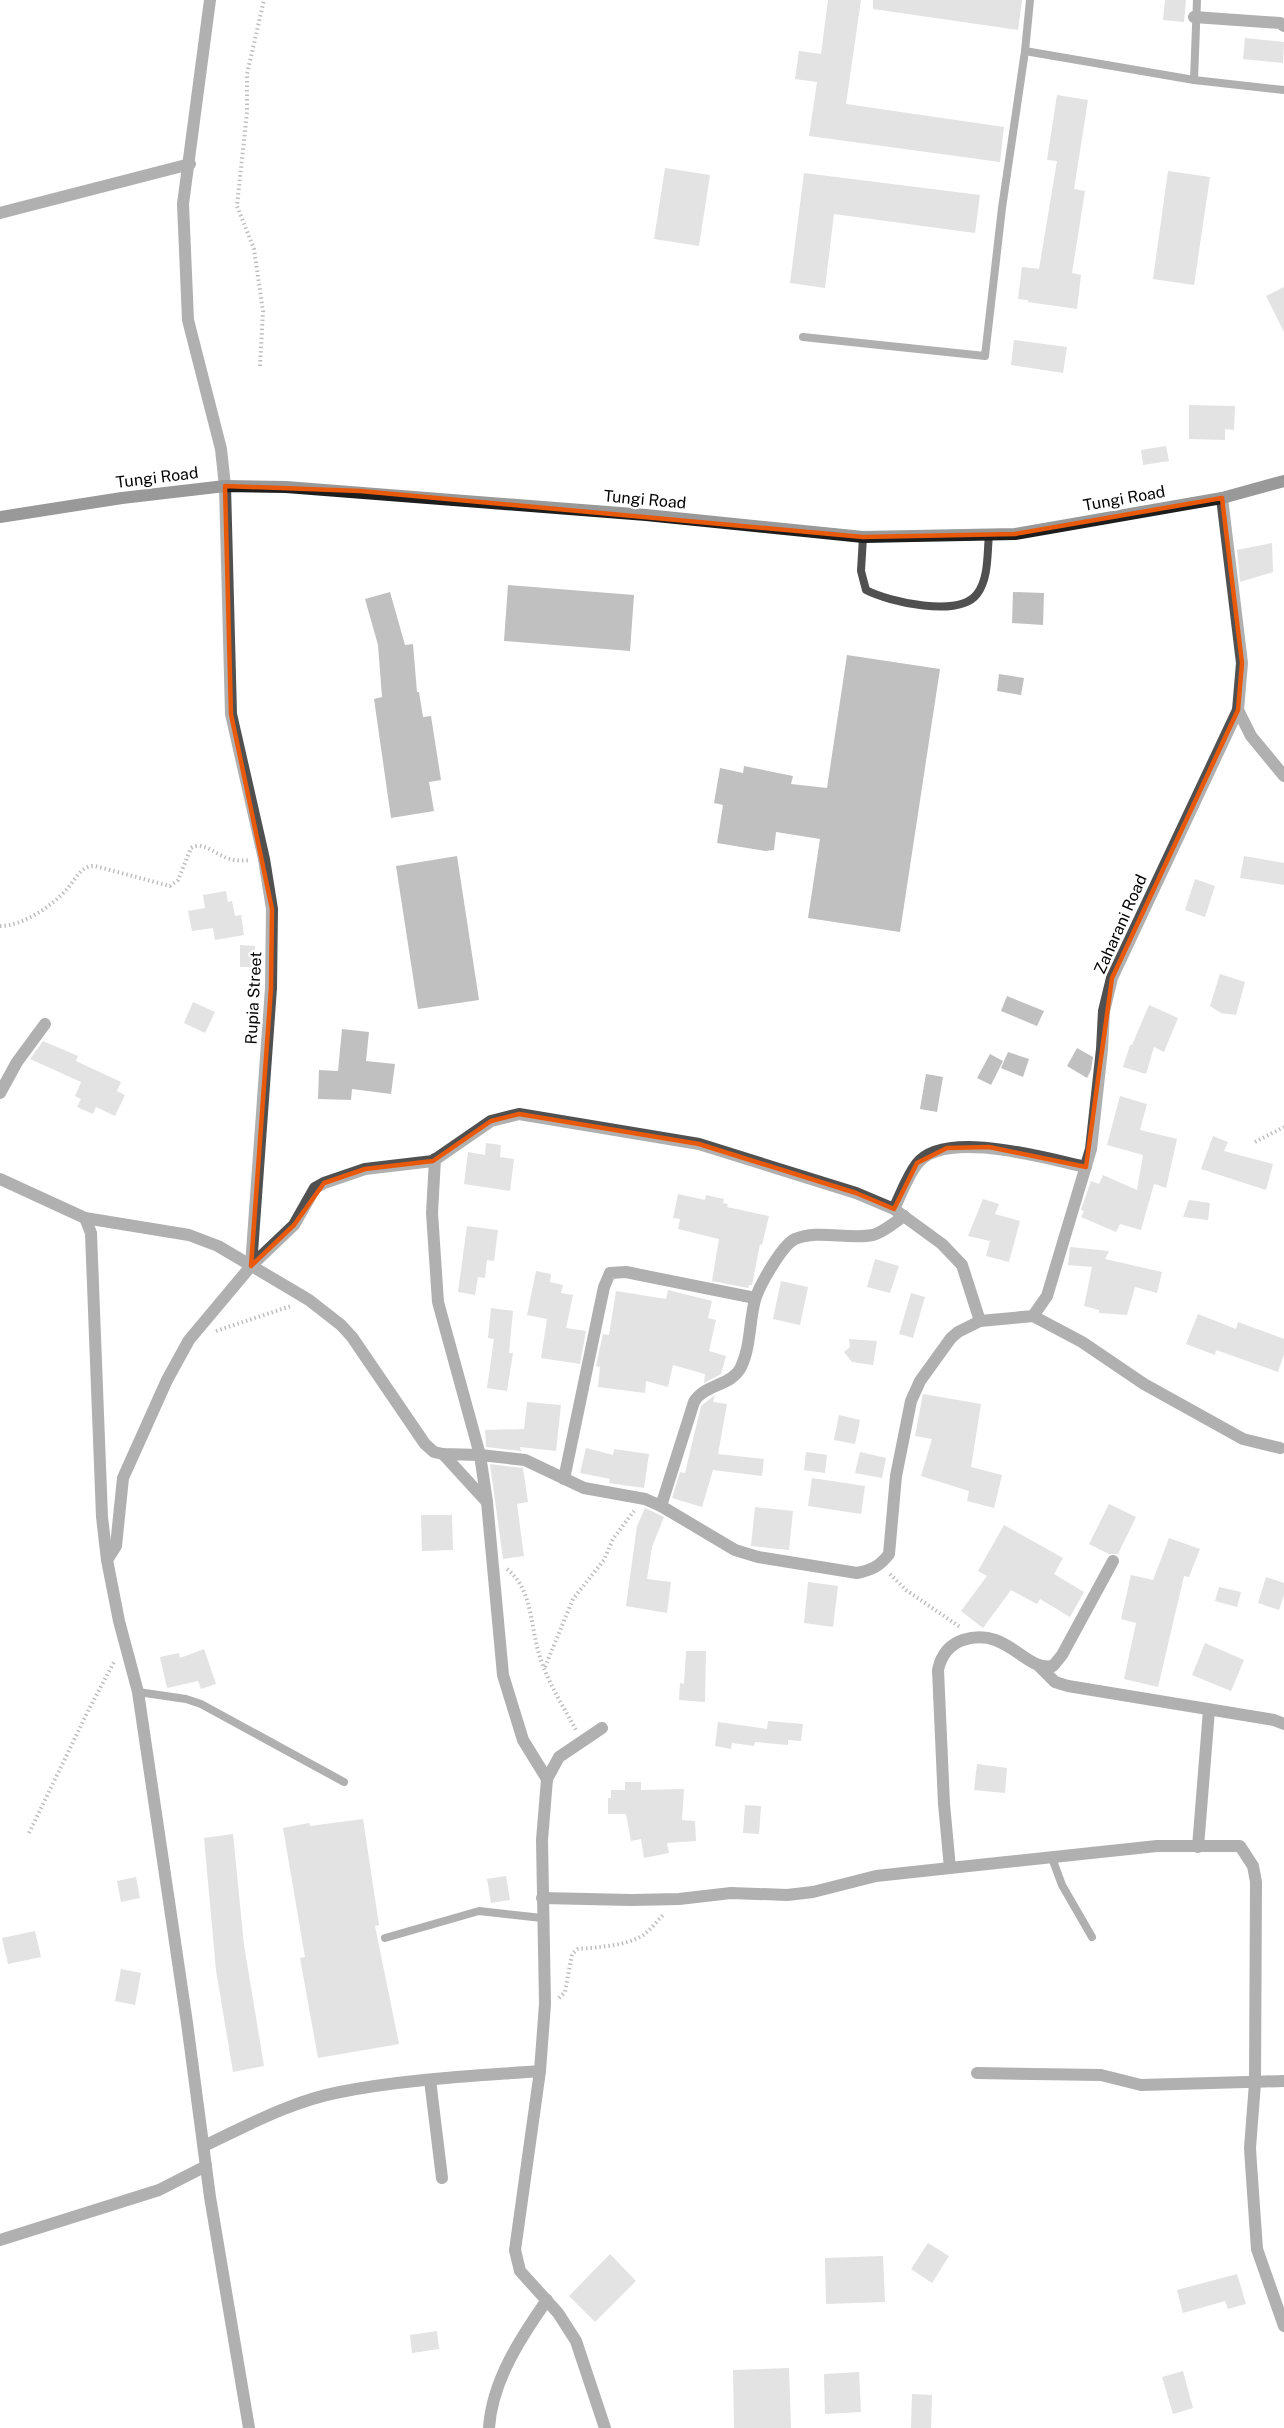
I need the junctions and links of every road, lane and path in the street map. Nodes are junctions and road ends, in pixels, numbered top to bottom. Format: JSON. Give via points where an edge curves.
{"nodes":[{"id":1,"x":210,"y":0,"type":"edge"},
{"id":2,"x":264,"y":0,"type":"edge"},
{"id":3,"x":1030,"y":0,"type":"edge"},
{"id":4,"x":1197,"y":0,"type":"edge"},
{"id":5,"x":1194,"y":17,"type":"junction"},
{"id":6,"x":1284,"y":26,"type":"edge"},
{"id":7,"x":1025,"y":51,"type":"junction"},
{"id":8,"x":1194,"y":80,"type":"junction"},
{"id":9,"x":1284,"y":90,"type":"edge"},
{"id":10,"x":190,"y":164,"type":"junction"},
{"id":11,"x":0,"y":213,"type":"edge"},
{"id":12,"x":803,"y":337,"type":"dead end"},
{"id":13,"x":260,"y":366,"type":"dead end"},
{"id":14,"x":1284,"y":481,"type":"edge"},
{"id":15,"x":225,"y":486,"type":"junction"},
{"id":16,"x":1222,"y":498,"type":"junction"},
{"id":17,"x":0,"y":517,"type":"edge"},
{"id":18,"x":989,"y":535,"type":"junction"},
{"id":19,"x":863,"y":537,"type":"junction"},
{"id":20,"x":1238,"y":710,"type":"junction"},
{"id":21,"x":1284,"y":776,"type":"edge"},
{"id":22,"x":264,"y":859,"type":"junction"},
{"id":23,"x":0,"y":926,"type":"edge"},
{"id":24,"x":45,"y":1024,"type":"dead end"},
{"id":25,"x":0,"y":1093,"type":"edge"},
{"id":26,"x":1284,"y":1127,"type":"edge"},
{"id":27,"x":1255,"y":1142,"type":"dead end"},
{"id":28,"x":435,"y":1159,"type":"junction"},
{"id":29,"x":1086,"y":1167,"type":"junction"},
{"id":30,"x":0,"y":1179,"type":"edge"},
{"id":31,"x":899,"y":1213,"type":"junction"},
{"id":32,"x":85,"y":1218,"type":"junction"},
{"id":33,"x":251,"y":1266,"type":"junction"},
{"id":34,"x":755,"y":1298,"type":"junction"},
{"id":35,"x":309,"y":1300,"type":"junction"},
{"id":36,"x":1033,"y":1316,"type":"junction"},
{"id":37,"x":980,"y":1321,"type":"junction"},
{"id":38,"x":189,"y":1340,"type":"junction"},
{"id":39,"x":1280,"y":1448,"type":"dead end"},
{"id":40,"x":443,"y":1454,"type":"junction"},
{"id":41,"x":480,"y":1455,"type":"junction"},
{"id":42,"x":564,"y":1479,"type":"junction"},
{"id":43,"x":645,"y":1499,"type":"junction"},
{"id":44,"x":487,"y":1502,"type":"junction"},
{"id":45,"x":661,"y":1506,"type":"junction"},
{"id":46,"x":493,"y":1557,"type":"junction"},
{"id":47,"x":107,"y":1560,"type":"junction"},
{"id":48,"x":1113,"y":1560,"type":"dead end"},
{"id":49,"x":882,"y":1564,"type":"junction"},
{"id":50,"x":975,"y":1636,"type":"junction"},
{"id":51,"x":125,"y":1643,"type":"junction"},
{"id":52,"x":1039,"y":1666,"type":"junction"},
{"id":53,"x":544,"y":1668,"type":"junction"},
{"id":54,"x":138,"y":1692,"type":"junction"},
{"id":55,"x":1209,"y":1710,"type":"junction"},
{"id":56,"x":1284,"y":1724,"type":"edge"},
{"id":57,"x":602,"y":1728,"type":"dead end"},
{"id":58,"x":581,"y":1741,"type":"junction"},
{"id":59,"x":547,"y":1779,"type":"junction"},
{"id":60,"x":344,"y":1782,"type":"dead end"},
{"id":61,"x":29,"y":1833,"type":"dead end"},
{"id":62,"x":1198,"y":1848,"type":"junction"},
{"id":63,"x":1052,"y":1858,"type":"junction"},
{"id":64,"x":950,"y":1868,"type":"junction"},
{"id":65,"x":542,"y":1898,"type":"junction"},
{"id":66,"x":679,"y":1899,"type":"junction"},
{"id":67,"x":542,"y":1918,"type":"junction"},
{"id":68,"x":1092,"y":1937,"type":"dead end"},
{"id":69,"x":385,"y":1938,"type":"dead end"},
{"id":70,"x":544,"y":2004,"type":"junction"},
{"id":71,"x":540,"y":2071,"type":"junction"},
{"id":72,"x":977,"y":2073,"type":"dead end"},
{"id":73,"x":430,"y":2080,"type":"junction"},
{"id":74,"x":1284,"y":2081,"type":"edge"},
{"id":75,"x":1255,"y":2083,"type":"junction"},
{"id":76,"x":204,"y":2145,"type":"junction"},
{"id":77,"x":206,"y":2166,"type":"junction"},
{"id":78,"x":442,"y":2178,"type":"dead end"},
{"id":79,"x":0,"y":2240,"type":"edge"},
{"id":80,"x":547,"y":2300,"type":"junction"},
{"id":81,"x":1284,"y":2326,"type":"edge"},
{"id":82,"x":249,"y":2428,"type":"edge"},
{"id":83,"x":489,"y":2428,"type":"edge"},
{"id":84,"x":605,"y":2428,"type":"edge"}],
"edges":[{"from":1,"to":10,"type":"street","name":"Rupia Street"},
{"from":2,"to":13,"type":"path","via":[[248,74],[237,206],[254,249],[262,311]]},
{"from":3,"to":7,"type":"lane"},
{"from":4,"to":5,"type":"lane"},
{"from":5,"to":6,"type":"street"},
{"from":5,"to":8,"type":"lane"},
{"from":7,"to":8,"type":"lane"},
{"from":7,"to":12,"type":"lane","via":[[985,356]]},
{"from":8,"to":9,"type":"lane"},
{"from":10,"to":11,"type":"street"},
{"from":10,"to":15,"type":"street","name":"Rupia Street","via":[[183,204],[188,320],[221,449]]},
{"from":14,"to":16,"type":"main road","name":"Tungi Road"},
{"from":15,"to":17,"type":"main road","name":"Tungi Road"},
{"from":15,"to":19,"type":"main road","name":"Tungi Road","via":[[360,491]]},
{"from":15,"to":22,"type":"street","name":"Rupia Street","via":[[231,714]]},
{"from":16,"to":18,"type":"main road","name":"Tungi Road","via":[[1015,534]]},
{"from":16,"to":20,"type":"street","name":"Zaharani Road","via":[[1242,663]]},
{"from":18,"to":19,"type":"main road","name":"Tungi Road"},
{"from":18,"to":19,"type":"lane","via":[[985,576],[977,593],[968,602],[952,607],[903,603],[866,590],[861,571]]},
{"from":20,"to":21,"type":"street","via":[[1251,736]]},
{"from":20,"to":29,"type":"street","name":"Zaharani Road","via":[[1112,978],[1104,1011]]},
{"from":22,"to":23,"type":"path","via":[[226,858],[195,845],[178,880],[170,886],[87,866],[44,909],[9,926]]},
{"from":22,"to":33,"type":"street","name":"Rupia Street","via":[[272,909],[271,988]]},
{"from":24,"to":25,"type":"street"},
{"from":26,"to":27,"type":"path"},
{"from":28,"to":31,"type":"street","via":[[491,1121],[519,1114],[699,1144],[856,1192]]},
{"from":28,"to":33,"type":"street","via":[[365,1169],[315,1188],[294,1225]]},
{"from":28,"to":41,"type":"street","via":[[432,1213],[438,1302]]},
{"from":29,"to":31,"type":"street","via":[[989,1147],[947,1148],[917,1163]]},
{"from":29,"to":36,"type":"street","name":"Zaharani Road","via":[[1047,1296]]},
{"from":30,"to":32,"type":"street"},
{"from":31,"to":34,"type":"street","via":[[872,1235],[791,1241],[782,1249]]},
{"from":31,"to":37,"type":"street","via":[[942,1244],[962,1265]]},
{"from":32,"to":33,"type":"street","via":[[189,1235],[218,1246]]},
{"from":32,"to":47,"type":"street","via":[[91,1233]]},
{"from":33,"to":35,"type":"street"},
{"from":33,"to":38,"type":"street"},
{"from":34,"to":42,"type":"street","via":[[626,1272],[610,1273]]},
{"from":34,"to":45,"type":"street","via":[[740,1369],[700,1393],[694,1402]]},
{"from":35,"to":38,"type":"path"},
{"from":35,"to":40,"type":"street","via":[[347,1331],[425,1444]]},
{"from":36,"to":37,"type":"street"},
{"from":36,"to":39,"type":"street","via":[[1243,1439]]},
{"from":37,"to":49,"type":"street","via":[[951,1338],[915,1391],[896,1476],[889,1554]]},
{"from":38,"to":47,"type":"street","via":[[123,1478],[116,1545]]},
{"from":40,"to":41,"type":"street"},
{"from":40,"to":44,"type":"street"},
{"from":41,"to":42,"type":"street","via":[[525,1461]]},
{"from":41,"to":44,"type":"street"},
{"from":42,"to":43,"type":"street","via":[[596,1491]]},
{"from":43,"to":45,"type":"street"},
{"from":43,"to":53,"type":"path","via":[[624,1523],[604,1560],[573,1599]]},
{"from":44,"to":46,"type":"street"},
{"from":45,"to":49,"type":"street","via":[[717,1541],[758,1557],[857,1573]]},
{"from":46,"to":53,"type":"path","via":[[523,1586]]},
{"from":46,"to":59,"type":"street","via":[[503,1675],[523,1740]]},
{"from":47,"to":51,"type":"street"},
{"from":48,"to":52,"type":"street","via":[[1057,1664]]},
{"from":49,"to":50,"type":"path","via":[[906,1590]]},
{"from":50,"to":52,"type":"street","via":[[999,1641]]},
{"from":50,"to":64,"type":"street","via":[[950,1647],[938,1670]]},
{"from":51,"to":54,"type":"street"},
{"from":51,"to":61,"type":"path"},
{"from":52,"to":55,"type":"street","via":[[1055,1682],[1068,1686]]},
{"from":53,"to":58,"type":"path"},
{"from":54,"to":60,"type":"lane","via":[[201,1704]]},
{"from":54,"to":76,"type":"street"},
{"from":55,"to":56,"type":"street"},
{"from":55,"to":62,"type":"street"},
{"from":57,"to":58,"type":"street"},
{"from":58,"to":59,"type":"street","via":[[559,1757]]},
{"from":59,"to":65,"type":"street"},
{"from":62,"to":63,"type":"street","via":[[1157,1846]]},
{"from":62,"to":75,"type":"street","via":[[1240,1846],[1255,1874]]},
{"from":63,"to":64,"type":"street"},
{"from":63,"to":68,"type":"lane","via":[[1062,1885]]},
{"from":64,"to":66,"type":"street","via":[[876,1876],[787,1895],[731,1893]]},
{"from":65,"to":66,"type":"street"},
{"from":65,"to":67,"type":"street"},
{"from":66,"to":70,"type":"path","via":[[646,1933],[629,1941],[578,1949],[572,1954],[563,1995]]},
{"from":67,"to":69,"type":"lane","via":[[479,1911]]},
{"from":67,"to":70,"type":"street"},
{"from":70,"to":71,"type":"street"},
{"from":71,"to":73,"type":"street"},
{"from":71,"to":80,"type":"street","via":[[515,2250],[520,2271]]},
{"from":72,"to":75,"type":"street","via":[[1101,2076],[1141,2085]]},
{"from":73,"to":76,"type":"street","via":[[339,2092],[277,2111]]},
{"from":73,"to":78,"type":"street"},
{"from":74,"to":75,"type":"street"},
{"from":75,"to":81,"type":"street","via":[[1250,2148],[1257,2249]]},
{"from":76,"to":77,"type":"street"},
{"from":77,"to":79,"type":"street","via":[[159,2190]]},
{"from":77,"to":82,"type":"street"},
{"from":80,"to":83,"type":"street","via":[[510,2359]]},
{"from":80,"to":84,"type":"street","via":[[576,2341]]}]}
